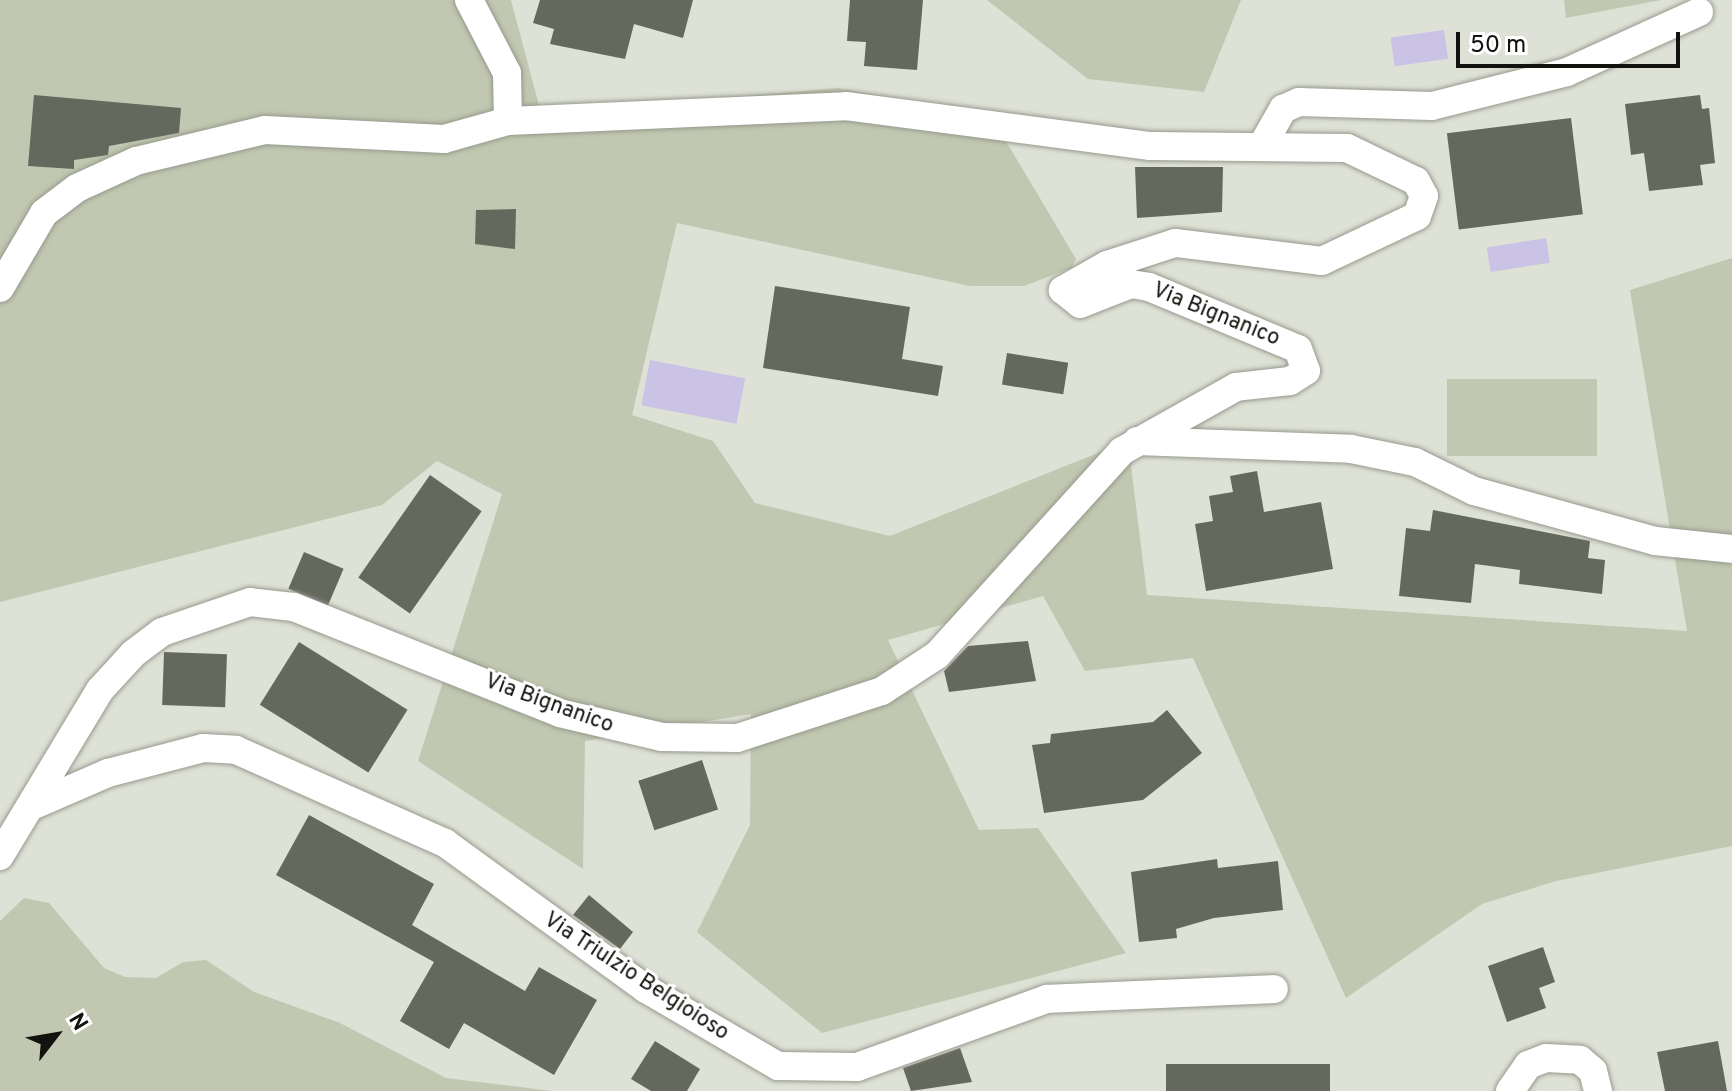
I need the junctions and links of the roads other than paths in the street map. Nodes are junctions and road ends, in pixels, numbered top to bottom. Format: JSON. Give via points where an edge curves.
{"nodes":[{"id":1,"x":469,"y":0,"type":"edge"},
{"id":2,"x":1699,"y":12,"type":"dead end"},
{"id":3,"x":508,"y":121,"type":"junction"},
{"id":4,"x":1262,"y":146,"type":"junction"},
{"id":5,"x":0,"y":288,"type":"edge"},
{"id":6,"x":1137,"y":441,"type":"junction"},
{"id":7,"x":1732,"y":549,"type":"edge"},
{"id":8,"x":32,"y":806,"type":"junction"},
{"id":9,"x":0,"y":856,"type":"edge"},
{"id":10,"x":1274,"y":989,"type":"dead end"},
{"id":11,"x":1510,"y":1091,"type":"edge"},
{"id":12,"x":1598,"y":1091,"type":"edge"}],
"edges":[{"from":1,"to":3,"type":"street","via":[[507,73]]},
{"from":2,"to":4,"type":"street","via":[[1567,72],[1432,106],[1299,102],[1283,109]]},
{"from":3,"to":4,"type":"street","name":"Via Bignanico","via":[[846,106],[1122,144]]},
{"from":3,"to":5,"type":"street","name":"Via Bignanico","via":[[444,139],[265,130],[136,161],[44,213]]},
{"from":4,"to":6,"type":"street","name":"Via Bignanico","via":[[1359,152],[1416,181],[1424,208],[1402,226],[1322,261],[1175,243],[1072,282],[1063,290],[1069,301],[1080,304],[1131,284],[1149,287],[1298,349],[1307,359],[1306,371],[1290,381],[1236,387]]},
{"from":6,"to":7,"type":"street","via":[[1351,449],[1415,462],[1474,491],[1655,541]]},
{"from":6,"to":8,"type":"street","name":"Via Bignanico","via":[[923,670],[789,723],[705,740],[608,728],[293,607],[250,602],[162,632],[133,654],[100,690]]},
{"from":8,"to":9,"type":"street","name":"Via Bignanico"},
{"from":8,"to":10,"type":"street","name":"Via Triulzio Belgioioso","via":[[108,773],[203,748],[236,750],[445,843],[646,989],[778,1066],[857,1067],[965,1023],[1047,999]]},
{"from":11,"to":12,"type":"street","via":[[1528,1065],[1546,1058],[1580,1060],[1593,1071]]}]}
